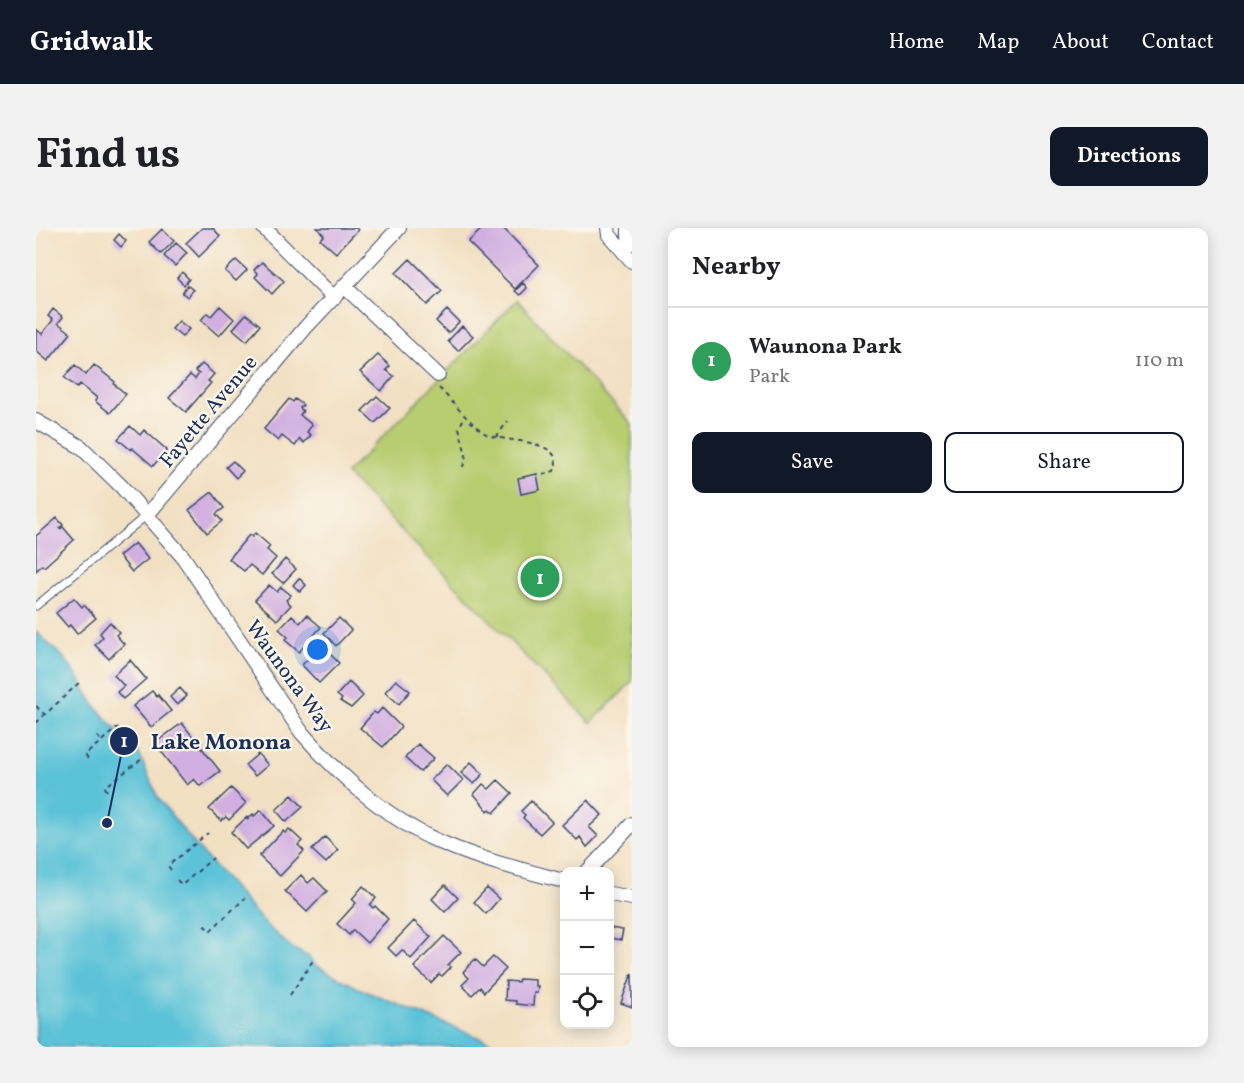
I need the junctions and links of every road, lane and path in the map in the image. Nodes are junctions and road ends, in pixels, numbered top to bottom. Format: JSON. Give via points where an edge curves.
{"nodes":[{"id":1,"x":264,"y":228,"type":"edge"},
{"id":2,"x":399,"y":228,"type":"edge"},
{"id":3,"x":608,"y":228,"type":"edge"},
{"id":4,"x":629,"y":228,"type":"edge"},
{"id":5,"x":632,"y":243,"type":"edge"},
{"id":6,"x":632,"y":261,"type":"edge"},
{"id":7,"x":345,"y":286,"type":"junction"},
{"id":8,"x":334,"y":298,"type":"junction"},
{"id":9,"x":438,"y":375,"type":"joint"},
{"id":10,"x":465,"y":416,"type":"junction"},
{"id":11,"x":36,"y":421,"type":"edge"},
{"id":12,"x":508,"y":421,"type":"dead end"},
{"id":13,"x":496,"y":437,"type":"junction"},
{"id":14,"x":463,"y":467,"type":"dead end"},
{"id":15,"x":542,"y":476,"type":"dead end"},
{"id":16,"x":147,"y":515,"type":"junction"},
{"id":17,"x":36,"y":606,"type":"edge"},
{"id":18,"x":82,"y":680,"type":"dead end"},
{"id":19,"x":36,"y":705,"type":"edge"},
{"id":20,"x":45,"y":715,"type":"junction"},
{"id":21,"x":36,"y":723,"type":"edge"},
{"id":22,"x":118,"y":727,"type":"dead end"},
{"id":23,"x":97,"y":736,"type":"dead end"},
{"id":24,"x":101,"y":741,"type":"junction"},
{"id":25,"x":143,"y":758,"type":"dead end"},
{"id":26,"x":88,"y":759,"type":"dead end"},
{"id":27,"x":107,"y":790,"type":"dead end"},
{"id":28,"x":632,"y":824,"type":"edge"},
{"id":29,"x":208,"y":833,"type":"dead end"},
{"id":30,"x":213,"y":858,"type":"dead end"},
{"id":31,"x":592,"y":867,"type":"edge"},
{"id":32,"x":171,"y":870,"type":"dead end"},
{"id":33,"x":177,"y":880,"type":"dead end"},
{"id":34,"x":560,"y":880,"type":"edge"},
{"id":35,"x":614,"y":895,"type":"edge"},
{"id":36,"x":245,"y":898,"type":"dead end"},
{"id":37,"x":632,"y":898,"type":"edge"},
{"id":38,"x":204,"y":925,"type":"dead end"},
{"id":39,"x":314,"y":959,"type":"dead end"},
{"id":40,"x":290,"y":995,"type":"dead end"}],
"edges":[{"from":1,"to":8,"type":"street"},
{"from":2,"to":7,"type":"street","name":"Fayette Avenue"},
{"from":3,"to":6,"type":"street","via":[[609,235]]},
{"from":4,"to":5,"type":"street"},
{"from":7,"to":8,"type":"street","name":"Fayette Avenue"},
{"from":7,"to":9,"type":"street"},
{"from":8,"to":16,"type":"street","name":"Fayette Avenue"},
{"from":9,"to":10,"type":"path","via":[[434,382]]},
{"from":10,"to":13,"type":"path","via":[[488,436]]},
{"from":10,"to":14,"type":"path","via":[[459,428],[466,455]]},
{"from":11,"to":16,"type":"street","name":"Waunona Way","via":[[81,447]]},
{"from":12,"to":13,"type":"path"},
{"from":13,"to":15,"type":"path","via":[[540,445],[549,451],[556,466]]},
{"from":16,"to":17,"type":"lane","name":"Fayette Avenue"},
{"from":16,"to":34,"type":"street","name":"Waunona Way","via":[[183,556],[302,733],[375,804],[426,835],[465,851]]},
{"from":18,"to":20,"type":"path"},
{"from":19,"to":20,"type":"path"},
{"from":20,"to":21,"type":"path"},
{"from":22,"to":24,"type":"path"},
{"from":23,"to":24,"type":"path"},
{"from":24,"to":26,"type":"path","via":[[85,755]]},
{"from":25,"to":27,"type":"path","via":[[105,787]]},
{"from":28,"to":31,"type":"street"},
{"from":29,"to":32,"type":"path","via":[[168,866]]},
{"from":30,"to":33,"type":"path","via":[[182,885]]},
{"from":35,"to":37,"type":"street"},
{"from":36,"to":38,"type":"path","via":[[210,931]]},
{"from":39,"to":40,"type":"path"}]}
